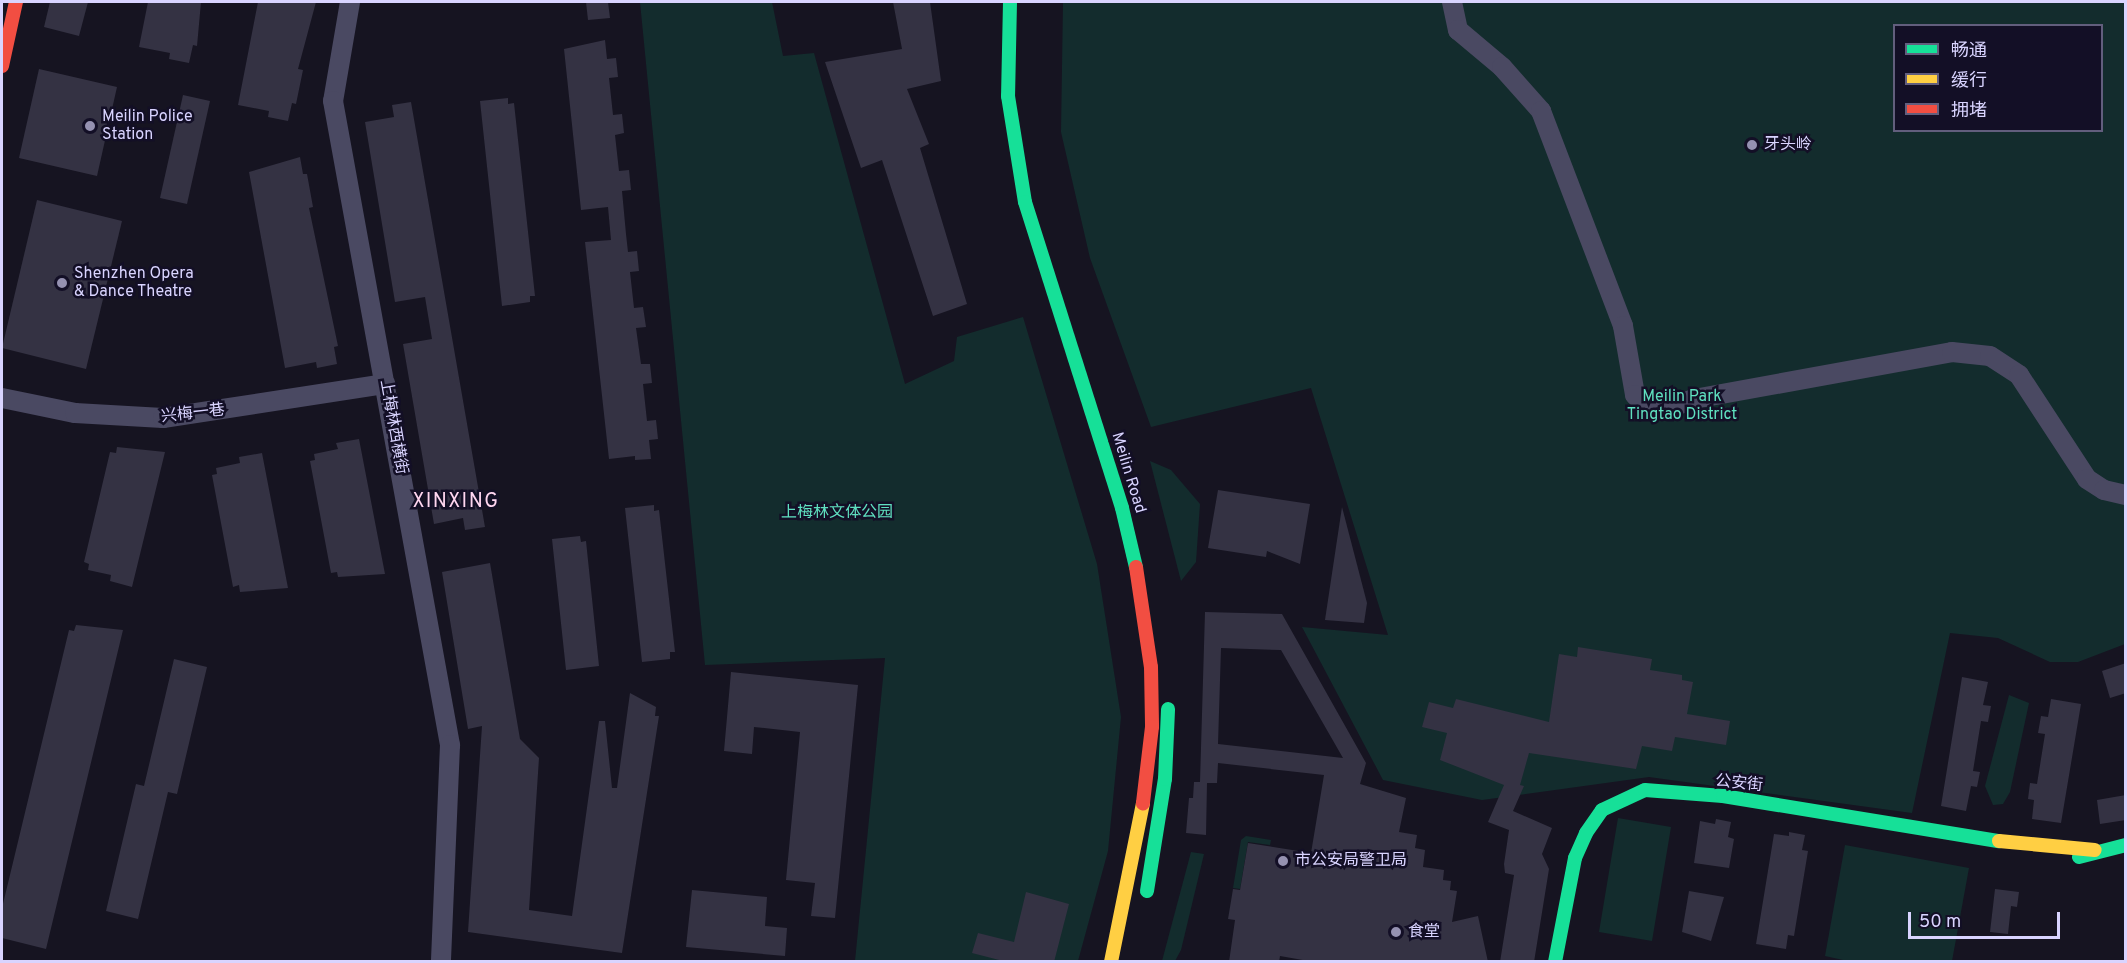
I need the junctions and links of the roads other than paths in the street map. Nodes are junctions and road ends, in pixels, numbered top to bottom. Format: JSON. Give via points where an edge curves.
{"nodes":[{"id":1,"x":16,"y":2,"type":"edge"},
{"id":2,"x":350,"y":2,"type":"edge"},
{"id":3,"x":1010,"y":2,"type":"edge"},
{"id":4,"x":1026,"y":2,"type":"edge"},
{"id":5,"x":1452,"y":2,"type":"edge"},
{"id":6,"x":2,"y":66,"type":"edge"},
{"id":7,"x":1024,"y":80,"type":"dead end"},
{"id":8,"x":1025,"y":104,"type":"dead end"},
{"id":9,"x":1097,"y":376,"type":"dead end"},
{"id":10,"x":385,"y":384,"type":"junction"},
{"id":11,"x":2,"y":398,"type":"edge"},
{"id":12,"x":2126,"y":495,"type":"edge"},
{"id":13,"x":1166,"y":658,"type":"dead end"},
{"id":14,"x":2126,"y":845,"type":"edge"},
{"id":15,"x":1144,"y":904,"type":"dead end"},
{"id":16,"x":441,"y":962,"type":"edge"},
{"id":17,"x":1111,"y":962,"type":"edge"},
{"id":18,"x":1554,"y":962,"type":"edge"}],
"edges":[{"from":1,"to":6,"type":"main road"},
{"from":2,"to":10,"type":"street","name":"上梅林西横街","via":[[333,101]]},
{"from":3,"to":17,"type":"main road","name":"Meilin Road","via":[[1008,87],[1025,202],[1125,516],[1140,583],[1151,666],[1152,727],[1141,815]]},
{"from":4,"to":7,"type":"main road"},
{"from":5,"to":12,"type":"street","via":[[1458,30],[1502,67],[1541,111],[1623,326],[1635,395],[1648,408],[1670,408],[1694,399],[1952,352],[1990,356],[2019,375],[2087,479],[2104,490]]},
{"from":8,"to":9,"type":"main road","via":[[1040,200]]},
{"from":10,"to":11,"type":"street","name":"兴梅一巷","via":[[163,418],[85,414]]},
{"from":10,"to":16,"type":"street","name":"上梅林西横街","via":[[450,745]]},
{"from":13,"to":15,"type":"main road","via":[[1165,779]]},
{"from":14,"to":18,"type":"main road","name":"公安街","via":[[2079,857],[1989,850],[1721,807],[1703,797],[1645,790],[1602,810],[1575,858]]}]}
